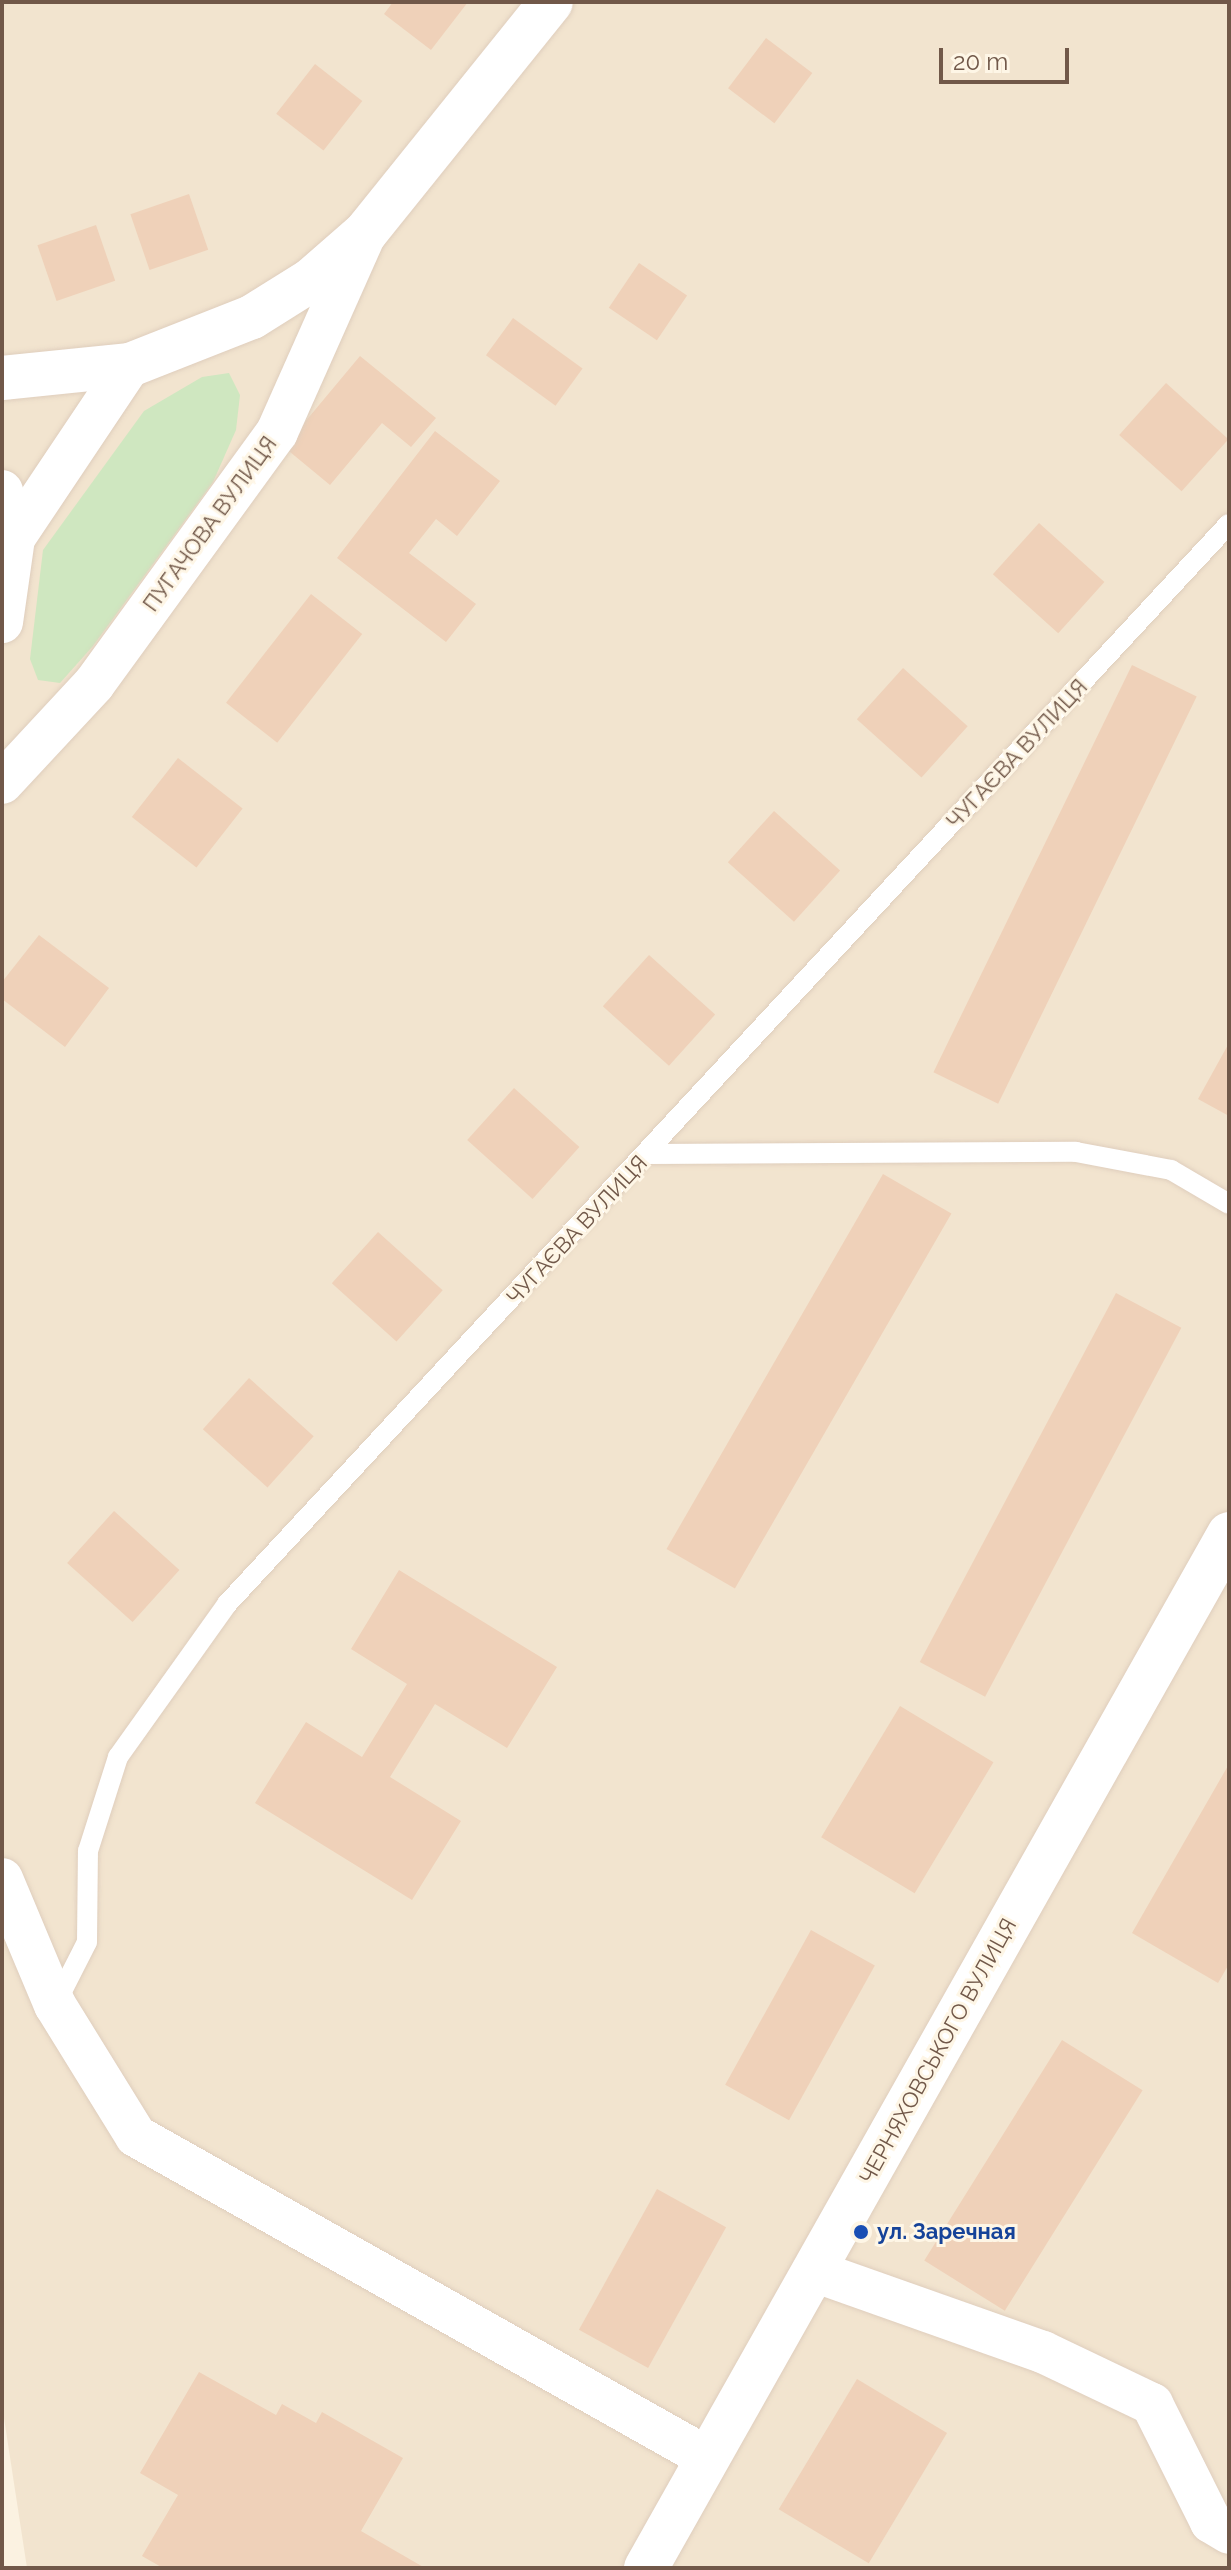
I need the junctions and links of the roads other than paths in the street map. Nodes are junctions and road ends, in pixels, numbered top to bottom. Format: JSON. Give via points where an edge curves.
{"nodes":[{"id":1,"x":551,"y":2,"type":"edge"},
{"id":2,"x":366,"y":232,"type":"junction"},
{"id":3,"x":130,"y":365,"type":"junction"},
{"id":4,"x":2,"y":378,"type":"edge"},
{"id":5,"x":2,"y":491,"type":"edge"},
{"id":6,"x":1229,"y":524,"type":"edge"},
{"id":7,"x":14,"y":538,"type":"junction"},
{"id":8,"x":2,"y":622,"type":"edge"},
{"id":9,"x":2,"y":783,"type":"edge"},
{"id":10,"x":648,"y":1154,"type":"junction"},
{"id":11,"x":1229,"y":1204,"type":"edge"},
{"id":12,"x":1229,"y":1534,"type":"edge"},
{"id":13,"x":1217,"y":1584,"type":"edge"},
{"id":14,"x":2,"y":1879,"type":"edge"},
{"id":15,"x":55,"y":2005,"type":"junction"},
{"id":16,"x":814,"y":2271,"type":"junction"},
{"id":17,"x":708,"y":2458,"type":"junction"},
{"id":18,"x":1223,"y":2519,"type":"edge"},
{"id":19,"x":646,"y":2568,"type":"edge"}],
"edges":[{"from":1,"to":2,"type":"street","name":"ПУГАЧОВА ВУЛИЦЯ"},
{"from":2,"to":3,"type":"street","name":"ПУГАЧОВА ВУЛИЦЯ","via":[[311,280],[252,317]]},
{"from":2,"to":9,"type":"street","name":"ПУГАЧОВА ВУЛИЦЯ","via":[[277,432],[94,684]]},
{"from":3,"to":4,"type":"street","name":"ПУГАЧОВА ВУЛИЦЯ"},
{"from":3,"to":7,"type":"street"},
{"from":5,"to":7,"type":"street"},
{"from":6,"to":10,"type":"lane","name":"ЧУГАЄВА ВУЛИЦЯ"},
{"from":7,"to":8,"type":"street"},
{"from":10,"to":11,"type":"lane","via":[[1076,1152],[1171,1170]]},
{"from":10,"to":15,"type":"lane","name":"ЧУГАЄВА ВУЛИЦЯ","via":[[227,1604],[118,1757],[88,1851],[87,1942]]},
{"from":12,"to":13,"type":"street","name":"ЧЕРНЯХОВСЬКОГО ВУЛИЦЯ"},
{"from":13,"to":16,"type":"street","name":"ЧЕРНЯХОВСЬКОГО ВУЛИЦЯ"},
{"from":14,"to":15,"type":"street"},
{"from":15,"to":17,"type":"street","via":[[136,2136]]},
{"from":16,"to":17,"type":"street","name":"ЧЕРНЯХОВСЬКОГО ВУЛИЦЯ"},
{"from":16,"to":18,"type":"street","via":[[1043,2352],[1152,2404]]},
{"from":17,"to":19,"type":"street","name":"ЧЕРНЯХОВСЬКОГО ВУЛИЦЯ"}]}
